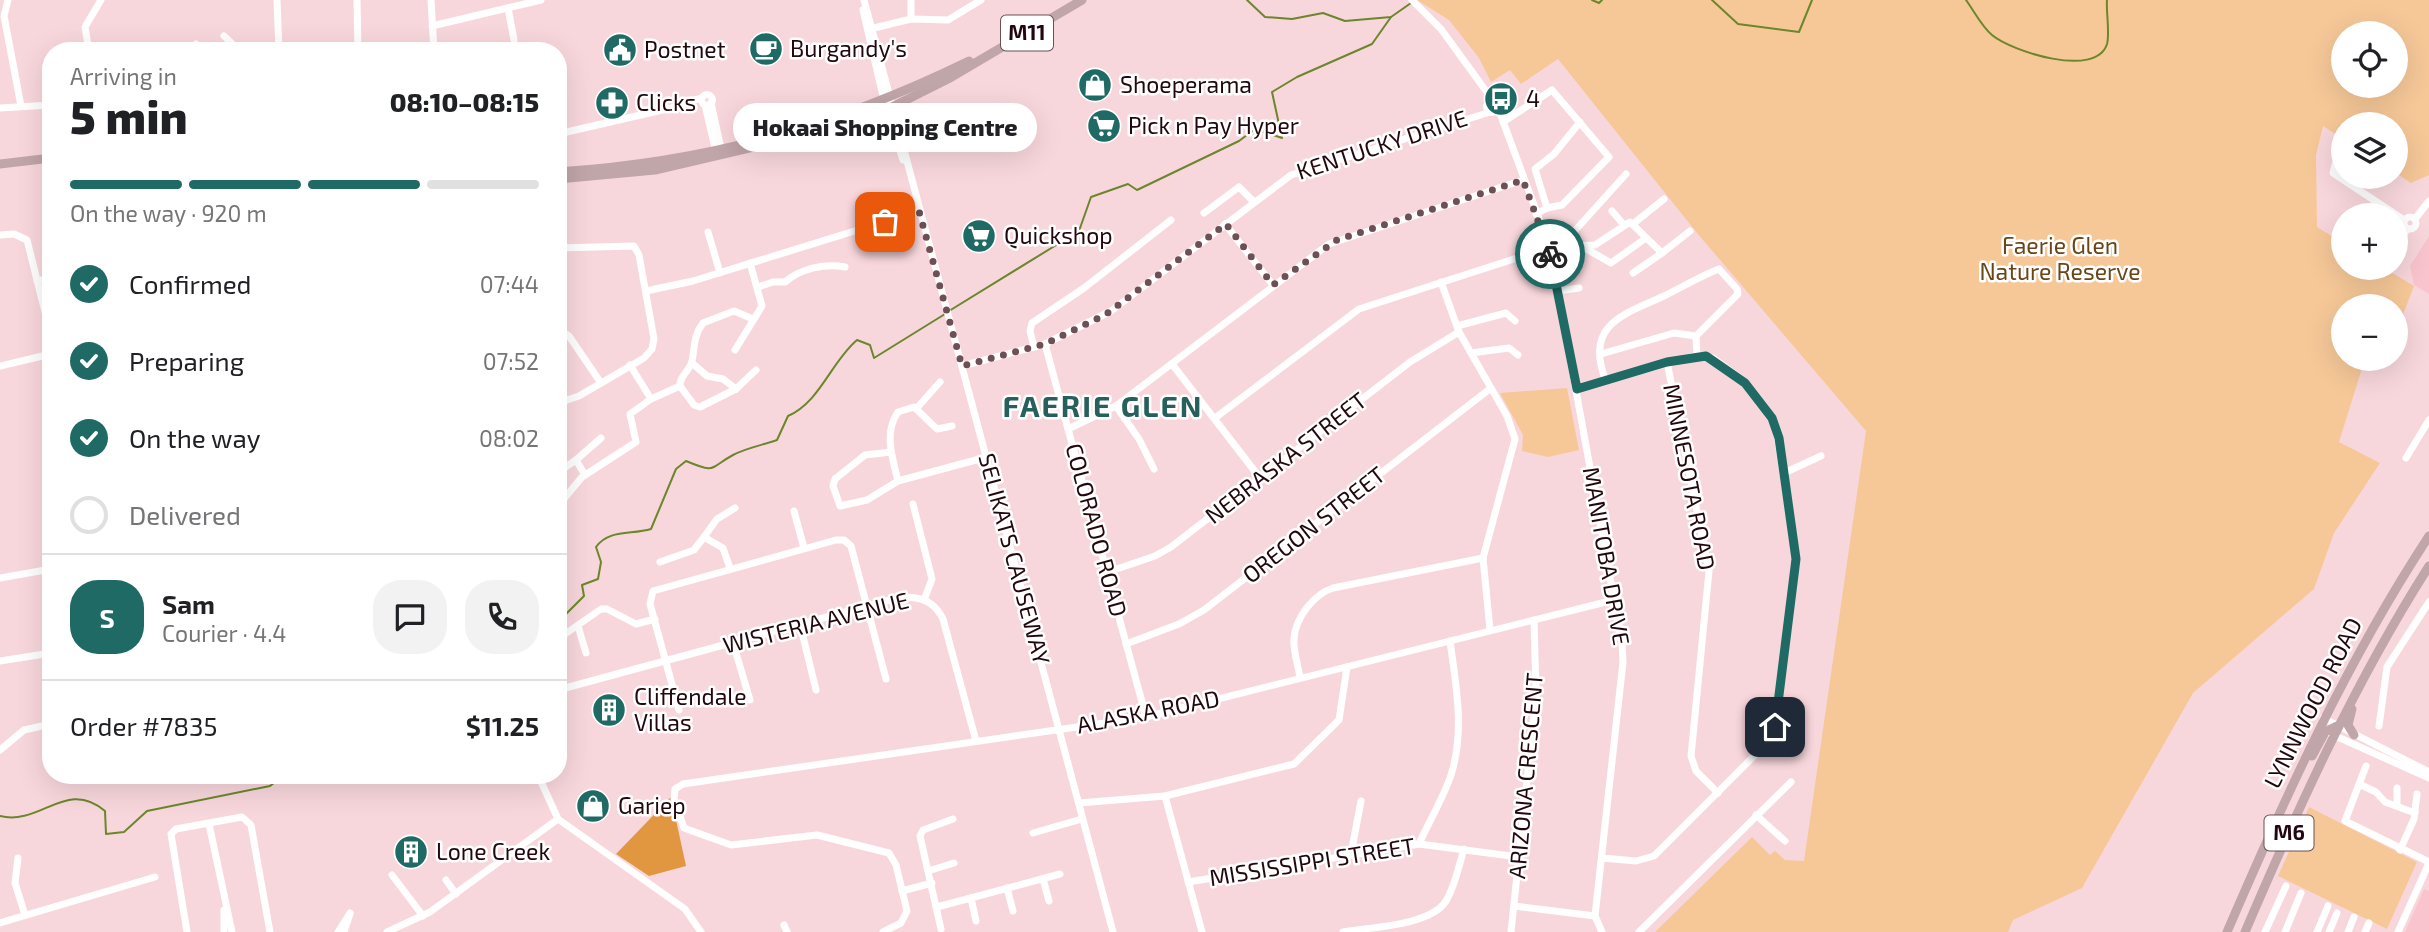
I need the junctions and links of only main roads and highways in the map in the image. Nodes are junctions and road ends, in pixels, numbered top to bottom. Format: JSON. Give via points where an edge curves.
{"nodes":[{"id":1,"x":1073,"y":0,"type":"edge"},
{"id":2,"x":1082,"y":0,"type":"edge"},
{"id":3,"x":888,"y":104,"type":"junction"},
{"id":4,"x":719,"y":154,"type":"junction"},
{"id":5,"x":42,"y":159,"type":"edge"},
{"id":6,"x":0,"y":164,"type":"edge"},
{"id":7,"x":567,"y":171,"type":"edge"},
{"id":8,"x":567,"y":178,"type":"edge"},
{"id":9,"x":2429,"y":536,"type":"edge"},
{"id":10,"x":2429,"y":566,"type":"edge"},
{"id":11,"x":2397,"y":617,"type":"junction"},
{"id":12,"x":2328,"y":727,"type":"junction"},
{"id":13,"x":2354,"y":735,"type":"road end"},
{"id":14,"x":2227,"y":932,"type":"edge"},
{"id":15,"x":2243,"y":932,"type":"edge"}],
"edges":[{"from":1,"to":3,"type":"main road","number":"M11"},
{"from":2,"to":3,"type":"main road","number":"M11","via":[[948,79]]},
{"from":3,"to":4,"type":"main road","number":"M11"},
{"from":4,"to":7,"type":"main road","number":"M11"},
{"from":4,"to":8,"type":"main road","number":"M11","via":[[654,170]]},
{"from":5,"to":6,"type":"main road"},
{"from":9,"to":12,"type":"main road","name":"LYNNWOOD ROAD","number":"M6","via":[[2383,607]]},
{"from":10,"to":11,"type":"main road","name":"LYNNWOOD ROAD","number":"M6"},
{"from":11,"to":12,"type":"main road","name":"LYNNWOOD ROAD","number":"M6"},
{"from":11,"to":13,"type":"main road","via":[[2348,719]]},
{"from":12,"to":14,"type":"main road","name":"LYNNWOOD ROAD","number":"M6","via":[[2268,836]]},
{"from":12,"to":15,"type":"main road","name":"LYNNWOOD ROAD","number":"M6"}]}
